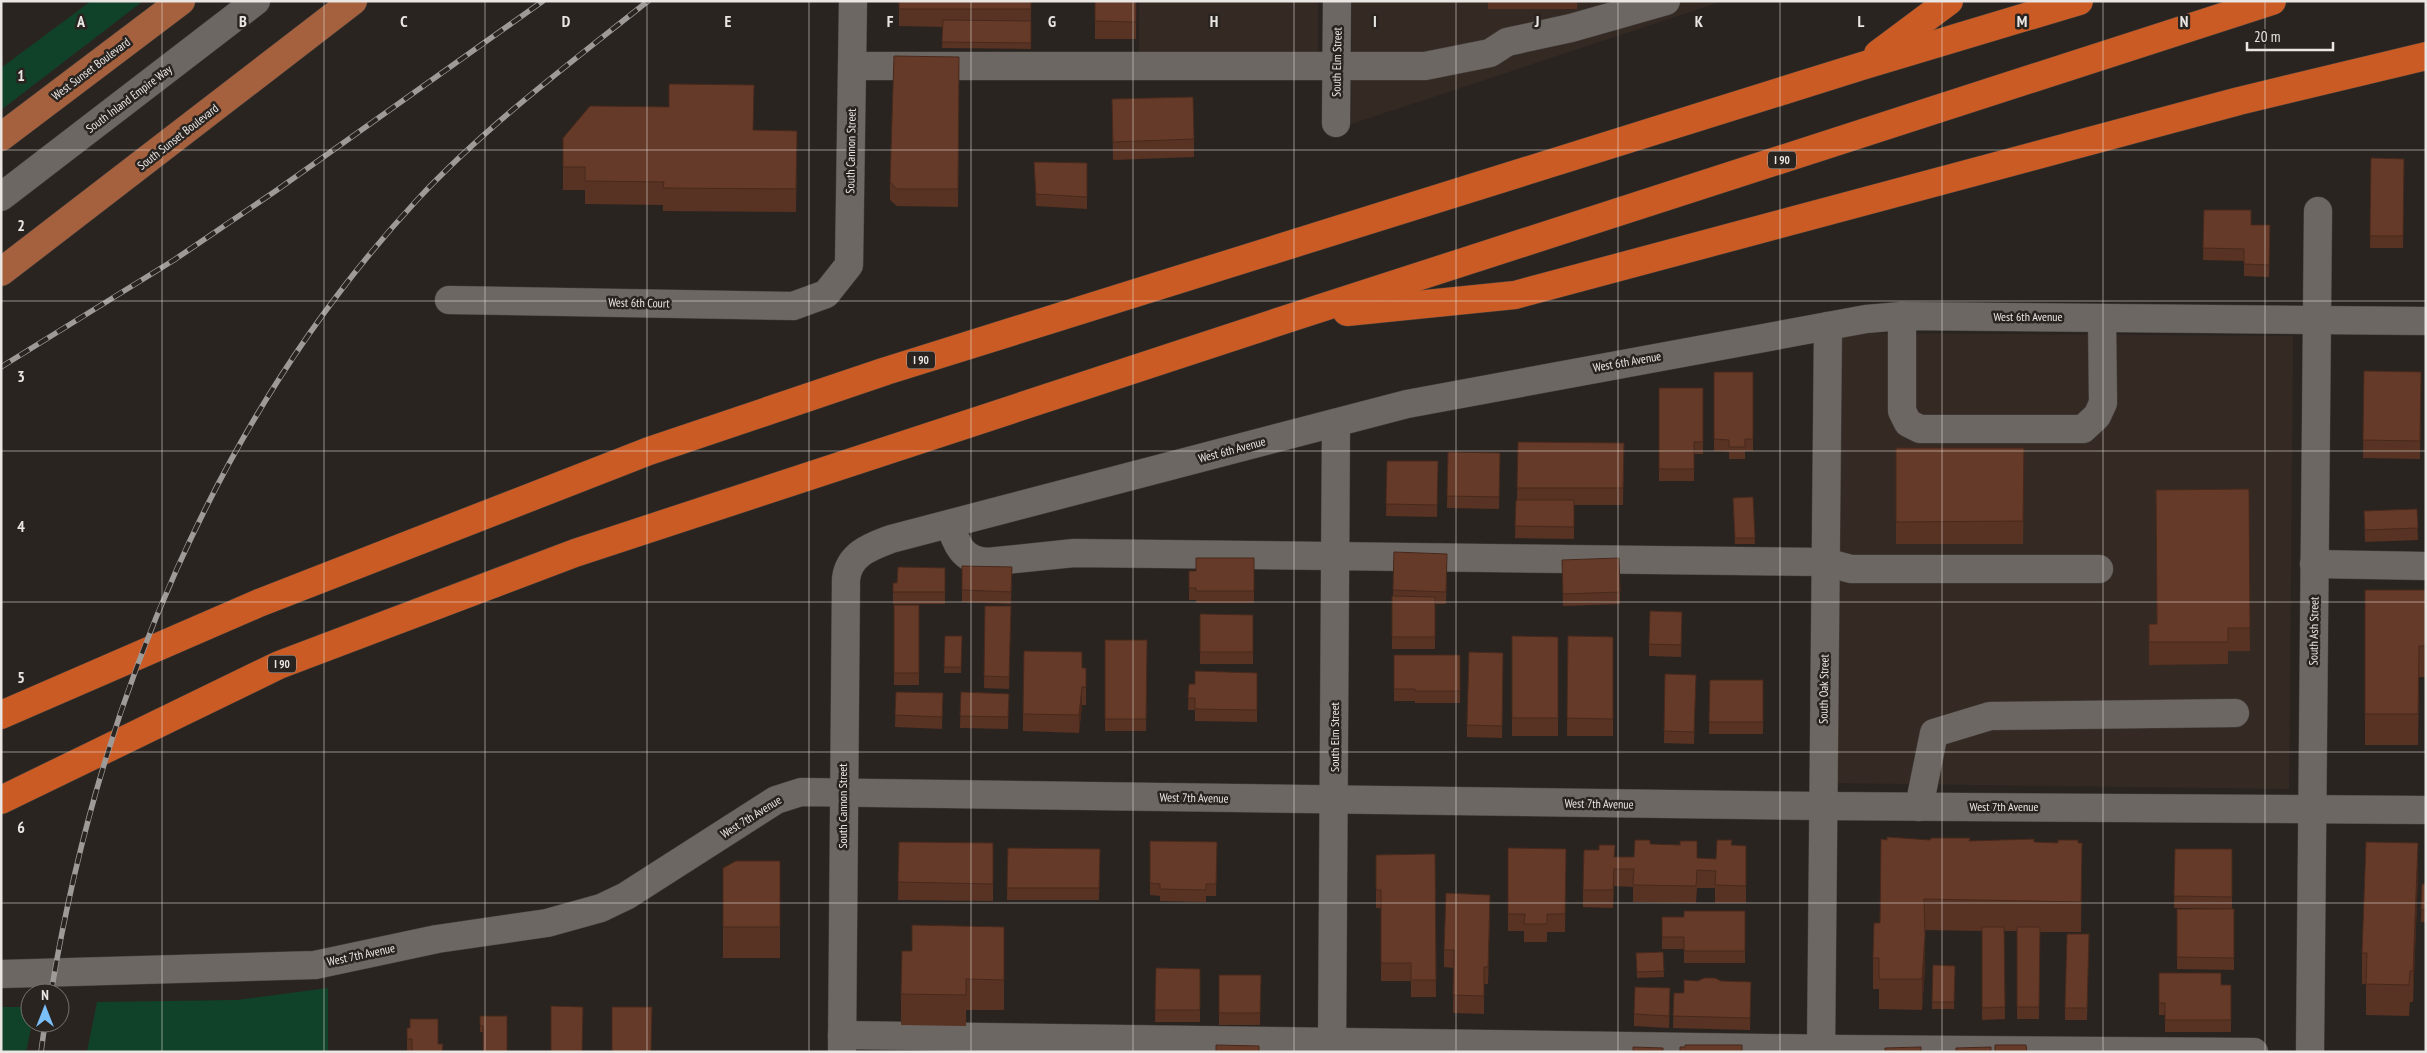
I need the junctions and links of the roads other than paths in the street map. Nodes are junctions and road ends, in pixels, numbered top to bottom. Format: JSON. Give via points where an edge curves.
{"nodes":[{"id":1,"x":180,"y":1,"type":"edge"},
{"id":2,"x":256,"y":1,"type":"edge"},
{"id":3,"x":353,"y":1,"type":"edge"},
{"id":4,"x":853,"y":1,"type":"edge"},
{"id":5,"x":1337,"y":1,"type":"edge"},
{"id":6,"x":1666,"y":1,"type":"edge"},
{"id":7,"x":1949,"y":1,"type":"edge"},
{"id":8,"x":2079,"y":1,"type":"edge"},
{"id":9,"x":2272,"y":1,"type":"edge"},
{"id":10,"x":2426,"y":56,"type":"edge"},
{"id":11,"x":852,"y":66,"type":"junction"},
{"id":12,"x":1862,"y":66,"type":"junction"},
{"id":13,"x":1336,"y":67,"type":"junction"},
{"id":14,"x":1336,"y":123,"type":"dead end"},
{"id":15,"x":1,"y":137,"type":"edge"},
{"id":16,"x":1,"y":197,"type":"edge"},
{"id":17,"x":2318,"y":211,"type":"dead end"},
{"id":18,"x":1,"y":272,"type":"edge"},
{"id":19,"x":826,"y":294,"type":"joint"},
{"id":20,"x":449,"y":300,"type":"dead end"},
{"id":21,"x":1902,"y":316,"type":"junction"},
{"id":22,"x":1293,"y":317,"type":"junction"},
{"id":23,"x":2102,"y":318,"type":"junction"},
{"id":24,"x":2317,"y":319,"type":"junction"},
{"id":25,"x":2426,"y":321,"type":"edge"},
{"id":26,"x":1828,"y":326,"type":"junction"},
{"id":27,"x":1336,"y":423,"type":"junction"},
{"id":28,"x":950,"y":524,"type":"junction"},
{"id":29,"x":1336,"y":555,"type":"junction"},
{"id":30,"x":852,"y":561,"type":"joint"},
{"id":31,"x":1825,"y":562,"type":"junction"},
{"id":32,"x":2314,"y":564,"type":"junction"},
{"id":33,"x":2426,"y":566,"type":"edge"},
{"id":34,"x":2099,"y":569,"type":"dead end"},
{"id":35,"x":2235,"y":713,"type":"dead end"},
{"id":36,"x":1,"y":716,"type":"edge"},
{"id":37,"x":843,"y":792,"type":"junction"},
{"id":38,"x":1,"y":800,"type":"edge"},
{"id":39,"x":1334,"y":800,"type":"junction"},
{"id":40,"x":1822,"y":806,"type":"junction"},
{"id":41,"x":1919,"y":807,"type":"junction"},
{"id":42,"x":2312,"y":810,"type":"junction"},
{"id":43,"x":2426,"y":810,"type":"edge"},
{"id":44,"x":1,"y":974,"type":"edge"},
{"id":45,"x":842,"y":1043,"type":"edge"},
{"id":46,"x":1332,"y":1047,"type":"edge"},
{"id":47,"x":1821,"y":1050,"type":"edge"},
{"id":48,"x":2254,"y":1052,"type":"edge"},
{"id":49,"x":2310,"y":1052,"type":"edge"}],
"edges":[{"from":1,"to":15,"type":"main road","name":"West Sunset Boulevard"},
{"from":2,"to":16,"type":"street","name":"South Inland Empire Way"},
{"from":3,"to":18,"type":"main road","name":"South Sunset Boulevard"},
{"from":4,"to":11,"type":"street","name":"South Cannon Street"},
{"from":5,"to":13,"type":"street","name":"South Elm Street"},
{"from":6,"to":13,"type":"street","via":[[1507,42],[1490,53],[1425,66]]},
{"from":7,"to":12,"type":"highway"},
{"from":8,"to":12,"type":"highway","number":"I 90"},
{"from":9,"to":22,"type":"highway","number":"I 90"},
{"from":10,"to":22,"type":"highway","via":[[2230,104],[1515,295]]},
{"from":11,"to":13,"type":"street"},
{"from":11,"to":19,"type":"street","name":"South Cannon Street","via":[[849,266]]},
{"from":12,"to":36,"type":"highway","number":"I 90","via":[[896,368],[649,451],[259,603]]},
{"from":13,"to":14,"type":"street","name":"South Elm Street"},
{"from":17,"to":24,"type":"street","name":"South Ash Street"},
{"from":19,"to":20,"type":"street","name":"West 6th Court","via":[[793,306]]},
{"from":21,"to":23,"type":"street","name":"West 6th Avenue"},
{"from":21,"to":23,"type":"street","via":[[1902,411],[1908,424],[1920,429],[2083,429],[2097,416],[2103,403]]},
{"from":21,"to":26,"type":"street","name":"West 6th Avenue"},
{"from":22,"to":38,"type":"highway","number":"I 90","via":[[575,553],[279,665]]},
{"from":23,"to":24,"type":"street","name":"West 6th Avenue"},
{"from":24,"to":25,"type":"street","name":"West 6th Avenue"},
{"from":24,"to":32,"type":"street","name":"South Ash Street"},
{"from":26,"to":27,"type":"street","name":"West 6th Avenue","via":[[1452,394]]},
{"from":26,"to":31,"type":"street","name":"South Oak Street"},
{"from":27,"to":28,"type":"street","name":"West 6th Avenue"},
{"from":27,"to":29,"type":"street","name":"South Elm Street"},
{"from":28,"to":29,"type":"street","via":[[959,550],[980,562],[1074,553]]},
{"from":28,"to":30,"type":"street","name":"West 6th Avenue","via":[[885,541]]},
{"from":29,"to":31,"type":"street"},
{"from":29,"to":39,"type":"street","name":"South Elm Street"},
{"from":30,"to":37,"type":"street","name":"South Cannon Street","via":[[846,586]]},
{"from":31,"to":34,"type":"street","via":[[1850,569]]},
{"from":31,"to":40,"type":"street","name":"South Oak Street"},
{"from":32,"to":33,"type":"street"},
{"from":32,"to":42,"type":"street","name":"South Ash Street"},
{"from":35,"to":41,"type":"street","via":[[1990,716],[1934,733]]},
{"from":37,"to":39,"type":"street","name":"West 7th Avenue"},
{"from":37,"to":44,"type":"street","name":"West 7th Avenue","via":[[801,792],[784,797],[626,896],[601,908],[547,923],[437,939],[315,965]]},
{"from":37,"to":45,"type":"street","name":"South Cannon Street"},
{"from":39,"to":40,"type":"street","name":"West 7th Avenue"},
{"from":39,"to":46,"type":"street","name":"South Elm Street"},
{"from":40,"to":41,"type":"street","name":"West 7th Avenue"},
{"from":40,"to":47,"type":"street","name":"South Oak Street"},
{"from":41,"to":42,"type":"street","name":"West 7th Avenue"},
{"from":42,"to":43,"type":"street","name":"West 7th Avenue"},
{"from":42,"to":49,"type":"street","name":"South Ash Street"},
{"from":45,"to":46,"type":"street"},
{"from":46,"to":47,"type":"street"},
{"from":47,"to":48,"type":"street"}]}
